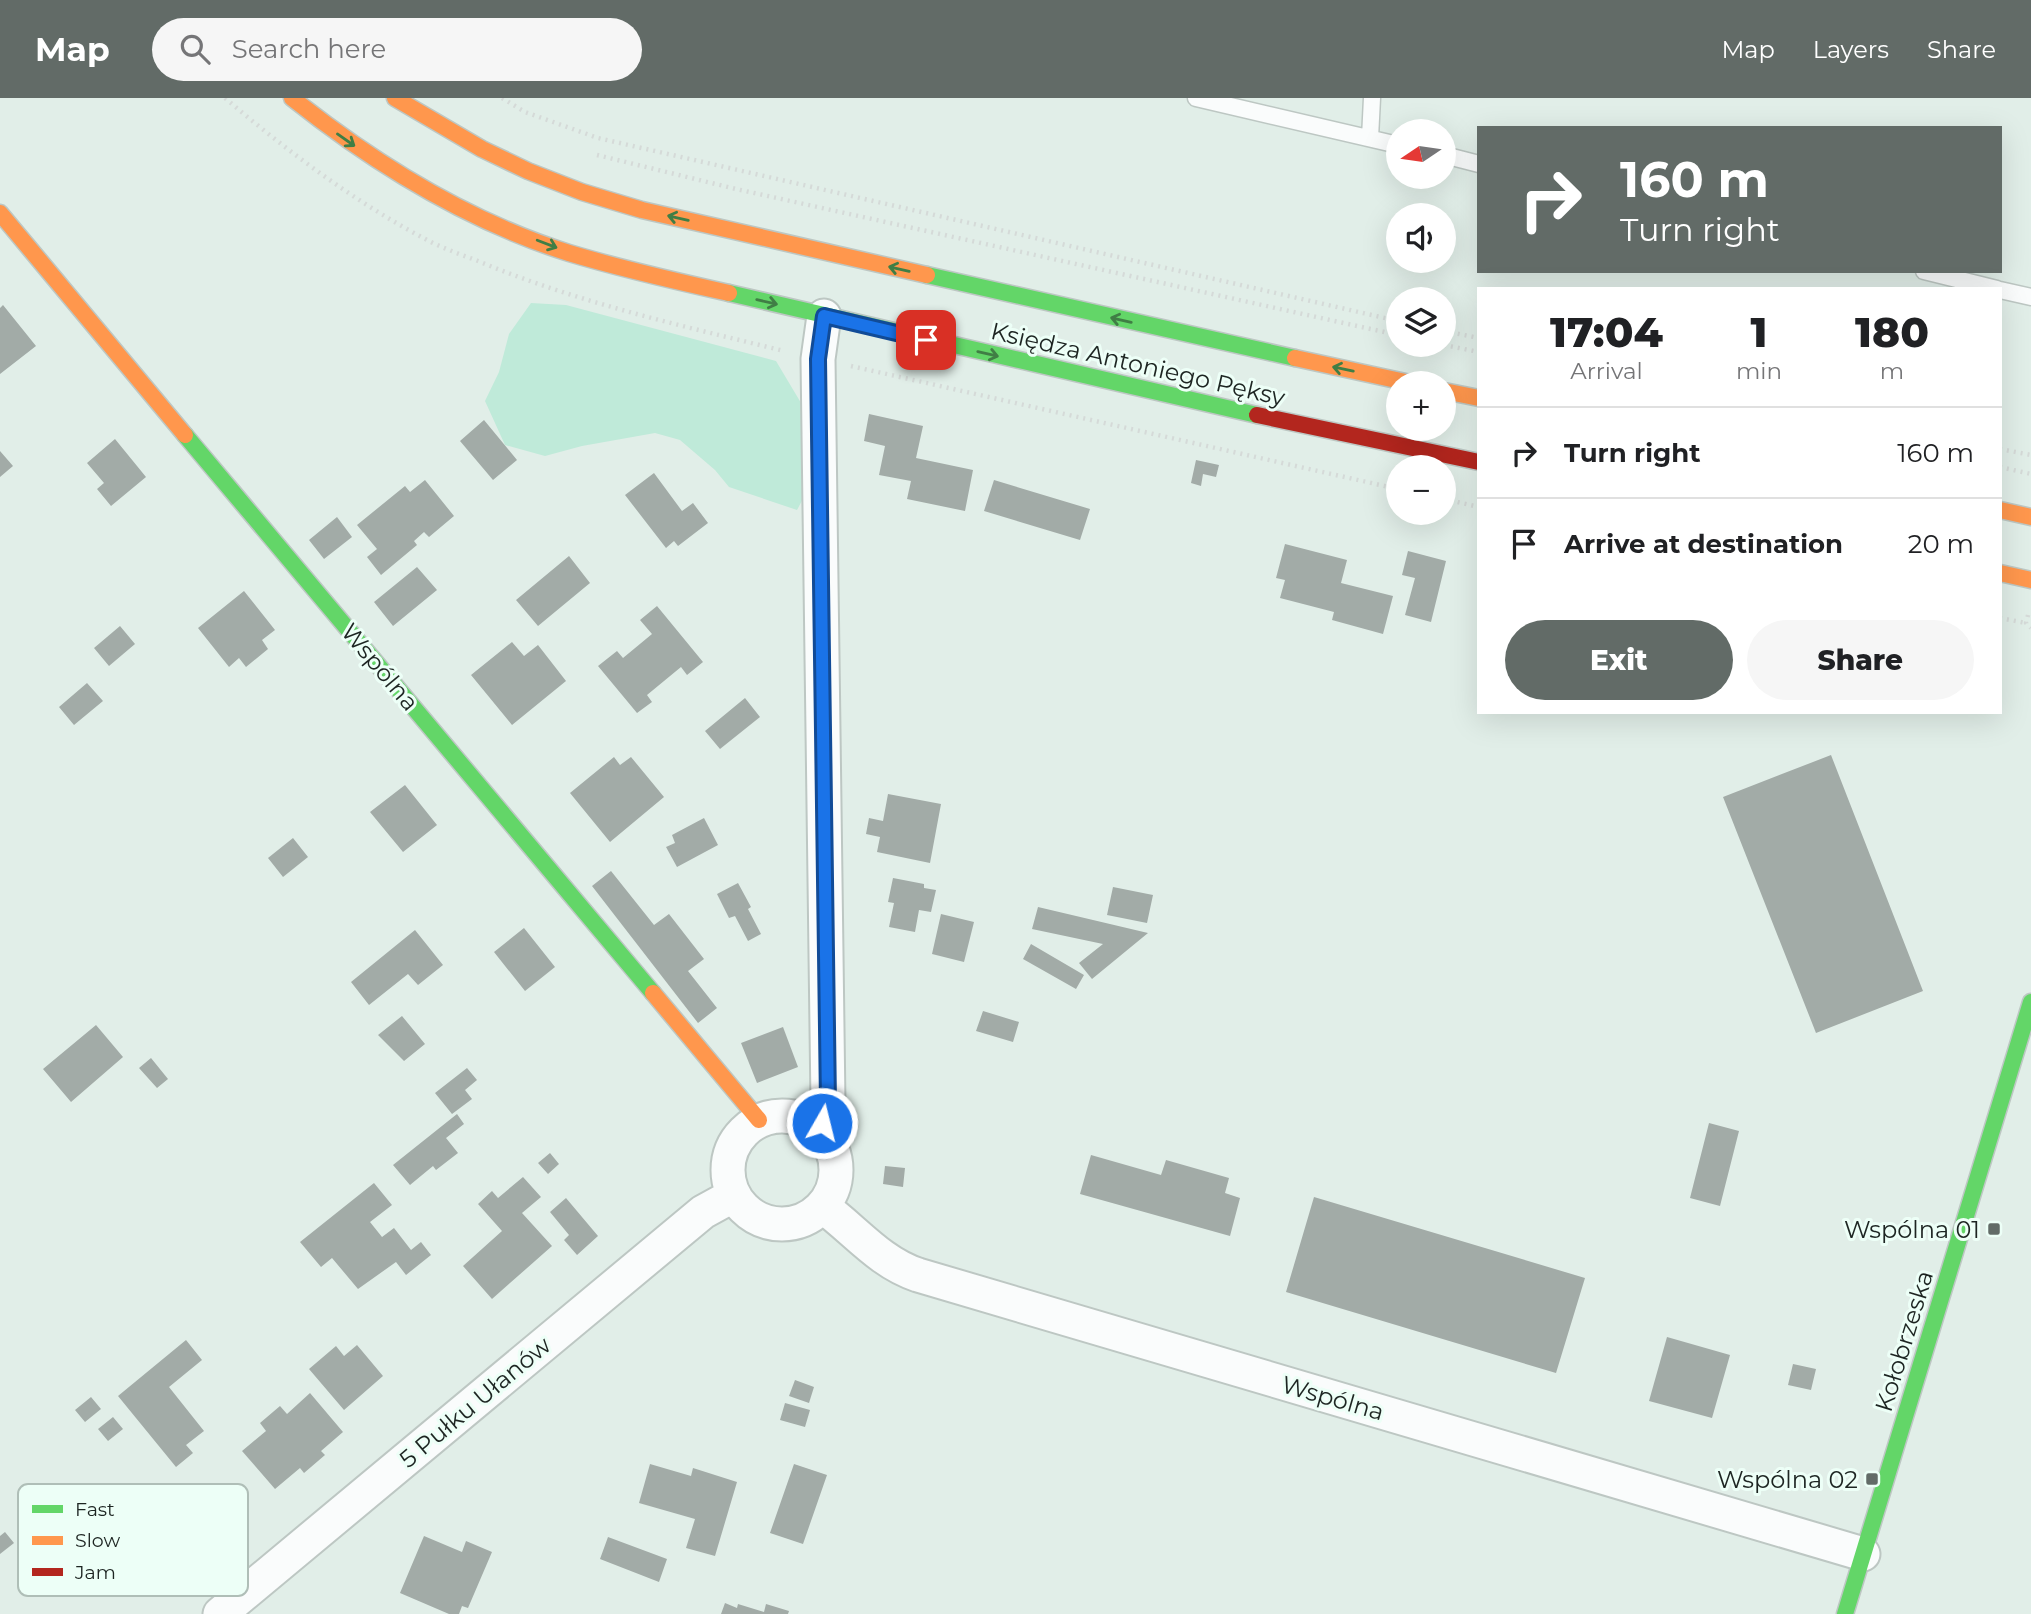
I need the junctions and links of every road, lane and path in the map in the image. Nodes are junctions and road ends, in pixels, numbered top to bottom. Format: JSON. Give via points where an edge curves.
{"nodes":[{"id":1,"x":292,"y":98,"type":"edge"},
{"id":2,"x":395,"y":98,"type":"edge"},
{"id":3,"x":502,"y":98,"type":"edge"},
{"id":4,"x":1196,"y":98,"type":"edge"},
{"id":5,"x":1371,"y":98,"type":"edge"},
{"id":6,"x":1370,"y":138,"type":"junction"},
{"id":7,"x":1386,"y":142,"type":"edge"},
{"id":8,"x":586,"y":152,"type":"dead end"},
{"id":9,"x":1456,"y":158,"type":"edge"},
{"id":10,"x":1477,"y":163,"type":"edge"},
{"id":11,"x":0,"y":213,"type":"edge"},
{"id":12,"x":1932,"y":273,"type":"edge"},
{"id":13,"x":1991,"y":287,"type":"edge"},
{"id":14,"x":2002,"y":290,"type":"edge"},
{"id":15,"x":2031,"y":297,"type":"edge"},
{"id":16,"x":824,"y":316,"type":"junction"},
{"id":17,"x":1386,"y":318,"type":"edge"},
{"id":18,"x":1386,"y":332,"type":"edge"},
{"id":19,"x":1456,"y":333,"type":"edge"},
{"id":20,"x":1477,"y":338,"type":"edge"},
{"id":21,"x":1456,"y":347,"type":"edge"},
{"id":22,"x":1477,"y":352,"type":"edge"},
{"id":23,"x":1386,"y":378,"type":"edge"},
{"id":24,"x":1456,"y":393,"type":"edge"},
{"id":25,"x":1477,"y":398,"type":"edge"},
{"id":26,"x":2002,"y":449,"type":"edge"},
{"id":27,"x":2031,"y":455,"type":"edge"},
{"id":28,"x":1477,"y":462,"type":"edge"},
{"id":29,"x":2002,"y":467,"type":"edge"},
{"id":30,"x":2031,"y":474,"type":"edge"},
{"id":31,"x":1456,"y":502,"type":"edge"},
{"id":32,"x":1477,"y":507,"type":"edge"},
{"id":33,"x":2002,"y":510,"type":"edge"},
{"id":34,"x":2031,"y":517,"type":"edge"},
{"id":35,"x":2002,"y":573,"type":"edge"},
{"id":36,"x":2031,"y":580,"type":"edge"},
{"id":37,"x":2002,"y":618,"type":"edge"},
{"id":38,"x":2026,"y":623,"type":"dead end"},
{"id":39,"x":2031,"y":1002,"type":"edge"},
{"id":40,"x":759,"y":1120,"type":"junction"},
{"id":41,"x":820,"y":1131,"type":"junction"},
{"id":42,"x":734,"y":1195,"type":"junction"},
{"id":43,"x":822,"y":1206,"type":"junction"},
{"id":44,"x":1863,"y":1553,"type":"junction"},
{"id":45,"x":248,"y":1591,"type":"edge"},
{"id":46,"x":242,"y":1596,"type":"edge"},
{"id":47,"x":220,"y":1614,"type":"edge"},
{"id":48,"x":1845,"y":1614,"type":"edge"}],
"edges":[{"from":1,"to":16,"type":"main road","name":"Księdza Antoniego Pęksy","one_way":true,"via":[[400,175],[505,228],[631,270]]},
{"from":23,"to":2,"type":"main road","name":"Księdza Antoniego Pęksy","one_way":true,"via":[[642,209],[526,170]]},
{"from":3,"to":17,"type":"path","via":[[537,117],[598,138]]},
{"from":4,"to":6,"type":"lane"},
{"from":5,"to":6,"type":"lane"},
{"from":6,"to":7,"type":"lane"},
{"from":8,"to":18,"type":"path"},
{"from":9,"to":10,"type":"lane"},
{"from":11,"to":40,"type":"main road","name":"Wspólna"},
{"from":12,"to":13,"type":"lane"},
{"from":14,"to":15,"type":"lane"},
{"from":16,"to":28,"type":"main road","name":"Księdza Antoniego Pęksy","one_way":true},
{"from":16,"to":41,"type":"street","via":[[818,359],[828,1103]]},
{"from":19,"to":20,"type":"path"},
{"from":21,"to":22,"type":"path"},
{"from":24,"to":25,"type":"main road"},
{"from":26,"to":27,"type":"path"},
{"from":29,"to":30,"type":"path"},
{"from":31,"to":32,"type":"path"},
{"from":33,"to":34,"type":"main road"},
{"from":35,"to":36,"type":"main road"},
{"from":37,"to":38,"type":"path"},
{"from":39,"to":44,"type":"main road","name":"Kołobrzeska"},
{"from":40,"to":41,"type":"street","via":[[792,1116]]},
{"from":40,"to":42,"type":"street","via":[[744,1130],[728,1161]]},
{"from":41,"to":43,"type":"street","via":[[830,1144],[836,1177]]},
{"from":42,"to":43,"type":"street","via":[[745,1210],[776,1224],[810,1217]]},
{"from":42,"to":45,"type":"street","name":"5 Pułku Ułanów","via":[[702,1212]]},
{"from":43,"to":44,"type":"street","name":"Wspólna","via":[[898,1269]]},
{"from":44,"to":48,"type":"main road","name":"Kołobrzeska"},
{"from":46,"to":47,"type":"street","name":"5 Pułku Ułanów"}]}
